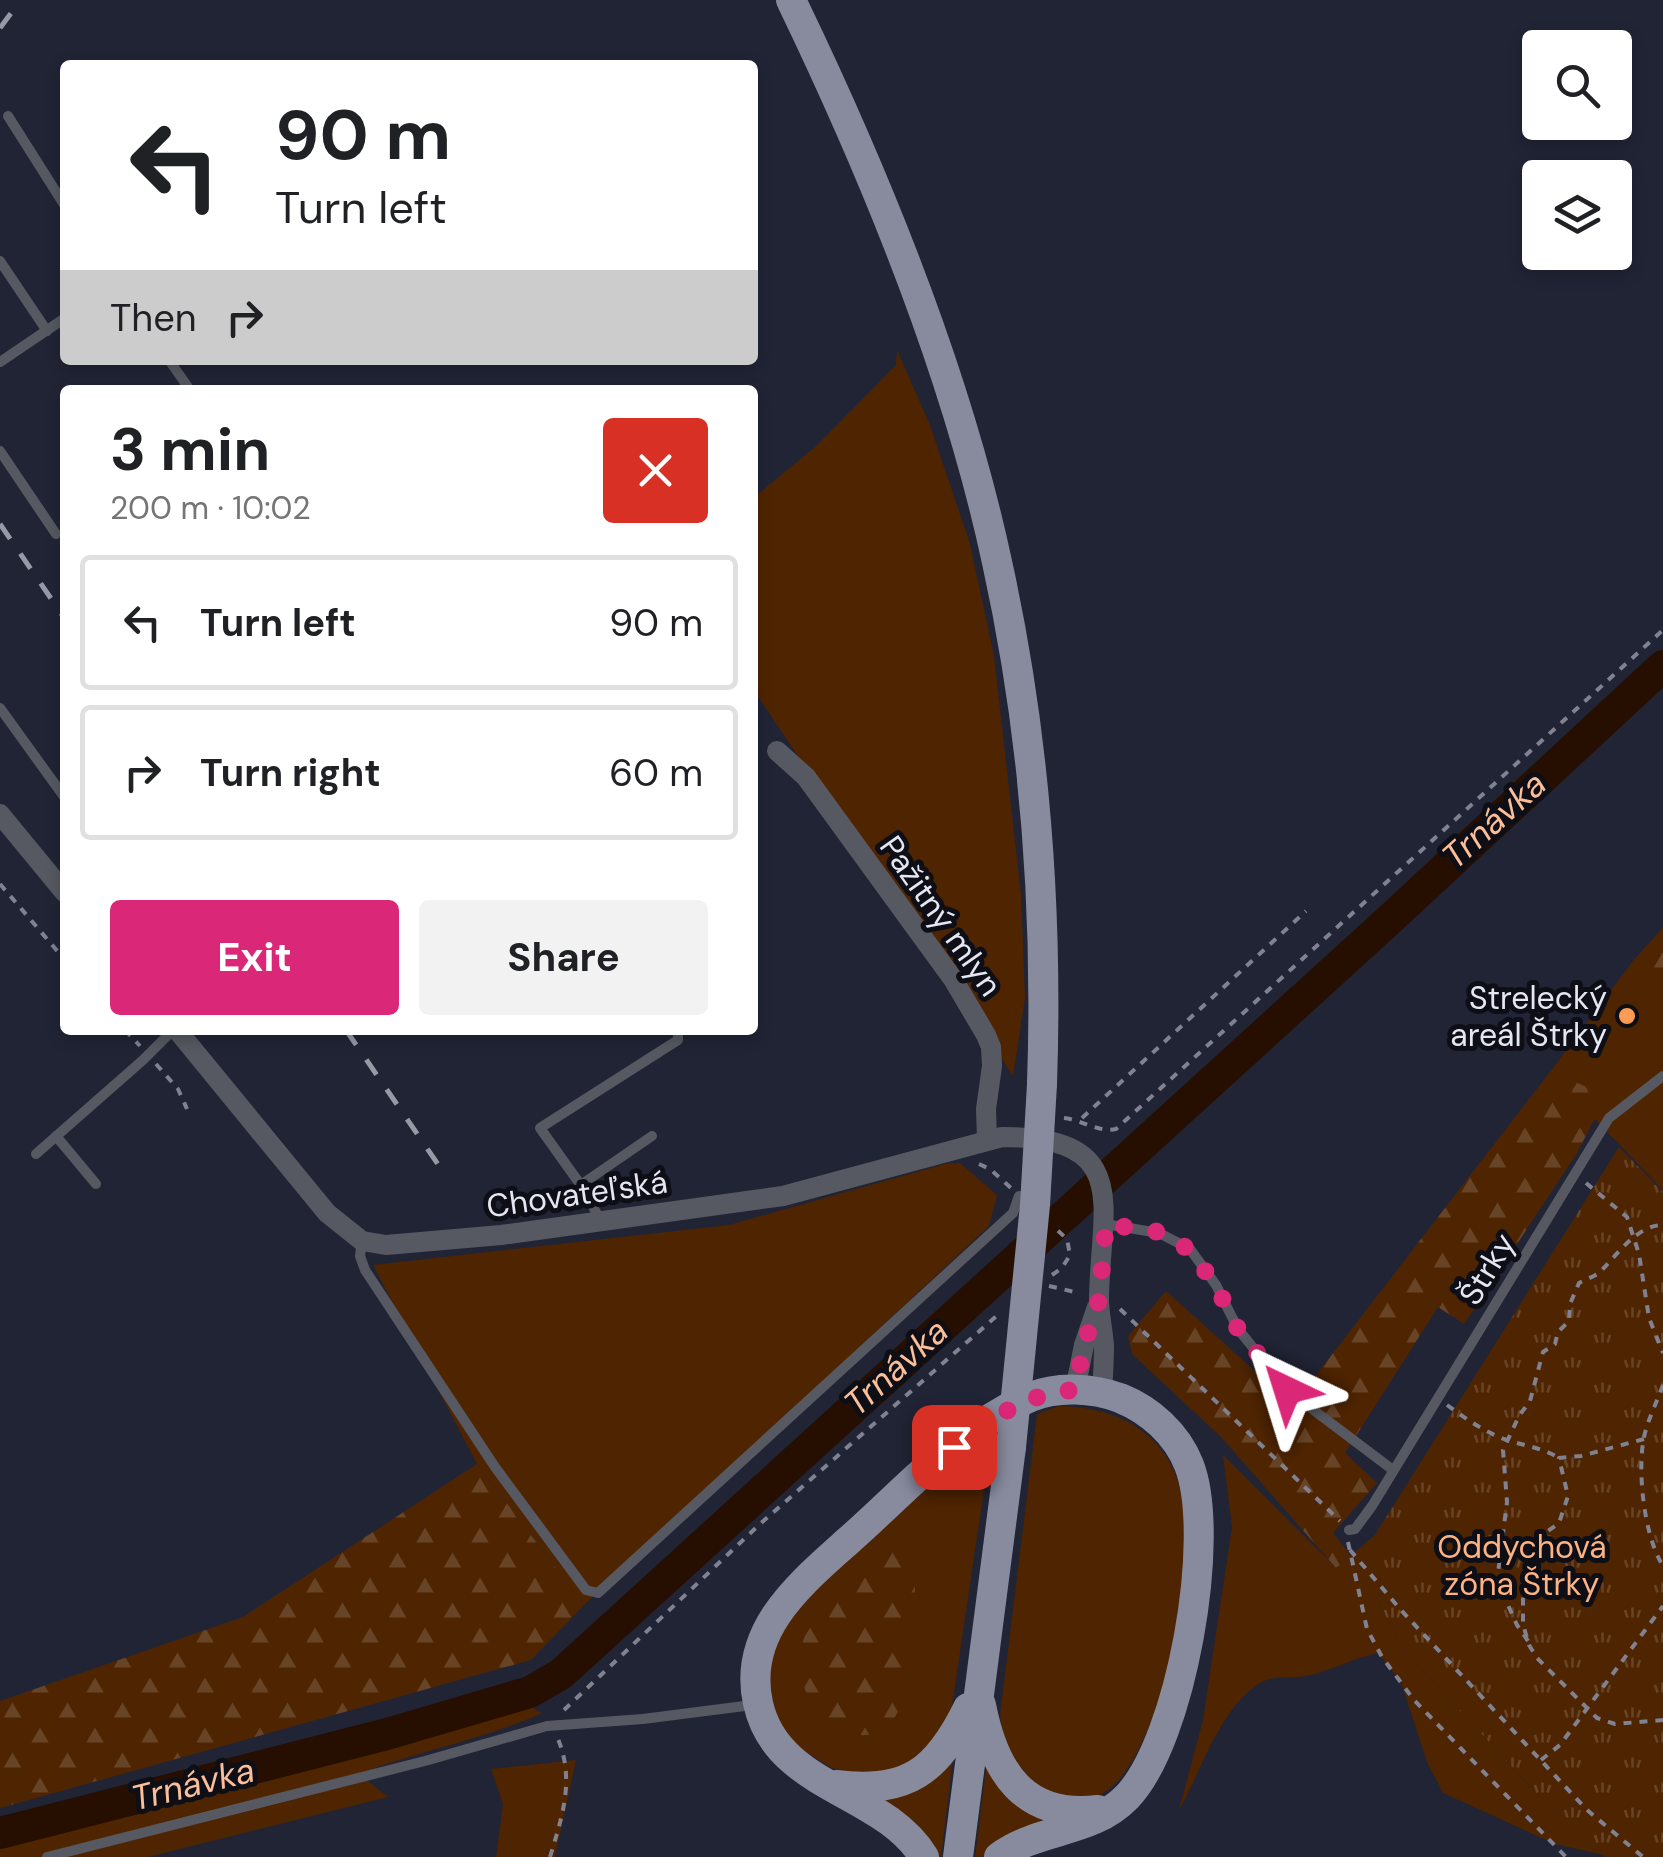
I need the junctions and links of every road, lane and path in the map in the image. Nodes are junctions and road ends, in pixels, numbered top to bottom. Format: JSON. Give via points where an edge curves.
{"nodes":[{"id":1,"x":770,"y":0,"type":"edge"},
{"id":2,"x":790,"y":0,"type":"edge"},
{"id":3,"x":8,"y":116,"type":"dead end"},
{"id":4,"x":860,"y":156,"type":"junction"},
{"id":5,"x":60,"y":198,"type":"edge"},
{"id":6,"x":0,"y":261,"type":"edge"},
{"id":7,"x":60,"y":321,"type":"edge"},
{"id":8,"x":47,"y":330,"type":"junction"},
{"id":9,"x":0,"y":362,"type":"edge"},
{"id":10,"x":0,"y":451,"type":"edge"},
{"id":11,"x":56,"y":534,"type":"dead end"},
{"id":12,"x":1663,"y":630,"type":"edge"},
{"id":13,"x":0,"y":708,"type":"edge"},
{"id":14,"x":777,"y":751,"type":"dead end"},
{"id":15,"x":60,"y":791,"type":"edge"},
{"id":16,"x":0,"y":814,"type":"edge"},
{"id":17,"x":0,"y":884,"type":"edge"},
{"id":18,"x":60,"y":888,"type":"edge"},
{"id":19,"x":1306,"y":911,"type":"dead end"},
{"id":20,"x":60,"y":954,"type":"edge"},
{"id":21,"x":130,"y":1035,"type":"edge"},
{"id":22,"x":170,"y":1035,"type":"edge"},
{"id":23,"x":179,"y":1035,"type":"edge"},
{"id":24,"x":678,"y":1035,"type":"edge"},
{"id":25,"x":140,"y":1046,"type":"dead end"},
{"id":26,"x":152,"y":1060,"type":"dead end"},
{"id":27,"x":1663,"y":1076,"type":"edge"},
{"id":28,"x":187,"y":1109,"type":"dead end"},
{"id":29,"x":1080,"y":1119,"type":"dead end"},
{"id":30,"x":1104,"y":1132,"type":"dead end"},
{"id":31,"x":56,"y":1136,"type":"junction"},
{"id":32,"x":652,"y":1136,"type":"dead end"},
{"id":33,"x":987,"y":1140,"type":"junction"},
{"id":34,"x":36,"y":1154,"type":"dead end"},
{"id":35,"x":978,"y":1163,"type":"dead end"},
{"id":36,"x":1574,"y":1175,"type":"junction"},
{"id":37,"x":96,"y":1184,"type":"dead end"},
{"id":38,"x":585,"y":1191,"type":"junction"},
{"id":39,"x":1019,"y":1196,"type":"joint"},
{"id":40,"x":1106,"y":1214,"type":"junction"},
{"id":41,"x":600,"y":1221,"type":"junction"},
{"id":42,"x":1663,"y":1225,"type":"edge"},
{"id":43,"x":1060,"y":1232,"type":"dead end"},
{"id":44,"x":1635,"y":1237,"type":"junction"},
{"id":45,"x":362,"y":1242,"type":"junction"},
{"id":46,"x":1098,"y":1300,"type":"junction"},
{"id":47,"x":1013,"y":1304,"type":"dead end"},
{"id":48,"x":1663,"y":1353,"type":"edge"},
{"id":49,"x":1663,"y":1385,"type":"edge"},
{"id":50,"x":1088,"y":1391,"type":"junction"},
{"id":51,"x":1437,"y":1398,"type":"junction"},
{"id":52,"x":1644,"y":1439,"type":"junction"},
{"id":53,"x":1508,"y":1440,"type":"junction"},
{"id":54,"x":1559,"y":1458,"type":"junction"},
{"id":55,"x":1393,"y":1470,"type":"junction"},
{"id":56,"x":1349,"y":1530,"type":"joint"},
{"id":57,"x":1663,"y":1566,"type":"edge"},
{"id":58,"x":1663,"y":1606,"type":"edge"},
{"id":59,"x":1528,"y":1641,"type":"junction"},
{"id":60,"x":978,"y":1688,"type":"junction"},
{"id":61,"x":758,"y":1704,"type":"junction"},
{"id":62,"x":1586,"y":1710,"type":"junction"},
{"id":63,"x":1663,"y":1720,"type":"edge"},
{"id":64,"x":548,"y":1726,"type":"junction"},
{"id":65,"x":1541,"y":1760,"type":"junction"},
{"id":66,"x":824,"y":1784,"type":"junction"},
{"id":67,"x":1116,"y":1806,"type":"junction"},
{"id":68,"x":47,"y":1857,"type":"edge"},
{"id":69,"x":550,"y":1857,"type":"edge"},
{"id":70,"x":924,"y":1857,"type":"edge"},
{"id":71,"x":958,"y":1857,"type":"edge"},
{"id":72,"x":999,"y":1857,"type":"edge"},
{"id":73,"x":1566,"y":1857,"type":"edge"},
{"id":74,"x":1643,"y":1857,"type":"edge"}],
"edges":[{"from":1,"to":4,"type":"main road"},
{"from":2,"to":4,"type":"main road"},
{"from":3,"to":5,"type":"lane"},
{"from":4,"to":60,"type":"main road","bridge":true,"via":[[927,321],[974,472],[1023,705],[1038,844],[1044,958],[1035,1204]]},
{"from":6,"to":8,"type":"lane"},
{"from":7,"to":8,"type":"lane"},
{"from":8,"to":9,"type":"lane"},
{"from":10,"to":11,"type":"lane"},
{"from":12,"to":30,"type":"path","via":[[1116,1129]]},
{"from":13,"to":15,"type":"lane"},
{"from":14,"to":33,"type":"street","name":"Pažitný mlyn","via":[[806,777],[986,1035],[992,1066]]},
{"from":16,"to":18,"type":"street"},
{"from":17,"to":20,"type":"path"},
{"from":19,"to":29,"type":"path"},
{"from":21,"to":25,"type":"path"},
{"from":22,"to":31,"type":"lane"},
{"from":23,"to":45,"type":"street","via":[[327,1213]]},
{"from":24,"to":38,"type":"lane","via":[[540,1128]]},
{"from":26,"to":28,"type":"path"},
{"from":27,"to":36,"type":"lane","name":"Štrky","via":[[1609,1118]]},
{"from":31,"to":34,"type":"lane"},
{"from":31,"to":37,"type":"lane"},
{"from":32,"to":38,"type":"lane","via":[[584,1182]]},
{"from":33,"to":40,"type":"street","name":"Chovateľská","via":[[1024,1137],[1072,1148],[1092,1167]]},
{"from":33,"to":41,"type":"street","name":"Chovateľská","via":[[783,1196]]},
{"from":35,"to":39,"type":"path"},
{"from":36,"to":44,"type":"path","via":[[1618,1207]]},
{"from":36,"to":51,"type":"lane","name":"Štrky"},
{"from":38,"to":41,"type":"lane"},
{"from":39,"to":45,"type":"lane","via":[[1013,1214],[598,1593],[586,1590],[495,1467],[365,1270]]},
{"from":40,"to":46,"type":"street"},
{"from":40,"to":55,"type":"lane","via":[[1190,1250],[1238,1329],[1287,1390]]},
{"from":41,"to":45,"type":"street","name":"Chovateľská","via":[[499,1226],[386,1245]]},
{"from":42,"to":44,"type":"path"},
{"from":43,"to":46,"type":"path","via":[[1070,1255],[1040,1284]]},
{"from":44,"to":48,"type":"path","via":[[1648,1318]]},
{"from":44,"to":53,"type":"path","via":[[1597,1275],[1579,1283],[1569,1321],[1543,1352],[1530,1402]]},
{"from":46,"to":50,"type":"street","via":[[1104,1346]]},
{"from":46,"to":56,"type":"path","via":[[1123,1310]]},
{"from":47,"to":64,"type":"path","via":[[774,1512]]},
{"from":49,"to":52,"type":"path"},
{"from":50,"to":61,"type":"main road","via":[[1050,1392],[990,1420],[808,1577],[779,1608],[761,1642]]},
{"from":50,"to":67,"type":"main road","via":[[1137,1407],[1172,1436],[1188,1460],[1200,1516],[1180,1672],[1144,1774]]},
{"from":51,"to":53,"type":"path"},
{"from":51,"to":55,"type":"lane","name":"Štrky"},
{"from":52,"to":54,"type":"path"},
{"from":52,"to":57,"type":"path","via":[[1646,1512]]},
{"from":53,"to":54,"type":"path"},
{"from":53,"to":59,"type":"path","via":[[1497,1580]]},
{"from":54,"to":59,"type":"path","via":[[1568,1496],[1523,1590]]},
{"from":55,"to":56,"type":"lane","name":"Štrky","via":[[1360,1524]]},
{"from":58,"to":62,"type":"path"},
{"from":59,"to":62,"type":"path"},
{"from":60,"to":66,"type":"main road","via":[[945,1750],[916,1776],[878,1787]]},
{"from":60,"to":67,"type":"main road","via":[[996,1752],[1020,1792],[1062,1811]]},
{"from":60,"to":71,"type":"main road"},
{"from":61,"to":64,"type":"lane"},
{"from":61,"to":66,"type":"main road","via":[[778,1746]]},
{"from":62,"to":63,"type":"path","via":[[1615,1724]]},
{"from":62,"to":65,"type":"path"},
{"from":64,"to":68,"type":"lane"},
{"from":64,"to":69,"type":"path","via":[[564,1753],[567,1776]]},
{"from":65,"to":73,"type":"path","via":[[1350,1550],[1367,1629],[1382,1657],[1414,1700]]},
{"from":65,"to":74,"type":"path"},
{"from":66,"to":70,"type":"main road","via":[[895,1822]]},
{"from":67,"to":72,"type":"main road","via":[[1079,1826],[1030,1838]]}]}
